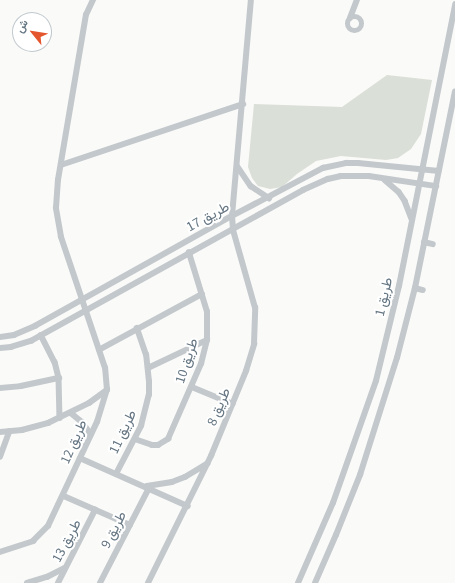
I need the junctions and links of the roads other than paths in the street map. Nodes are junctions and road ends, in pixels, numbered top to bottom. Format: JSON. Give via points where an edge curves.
{"nodes":[{"id":1,"x":93,"y":0,"type":"edge"},
{"id":2,"x":251,"y":0,"type":"edge"},
{"id":3,"x":357,"y":0,"type":"edge"},
{"id":4,"x":455,"y":5,"type":"edge"},
{"id":5,"x":349,"y":19,"type":"junction"},
{"id":6,"x":360,"y":19,"type":"junction"},
{"id":7,"x":455,"y":92,"type":"edge"},
{"id":8,"x":243,"y":104,"type":"junction"},
{"id":9,"x":61,"y":166,"type":"junction"},
{"id":10,"x":238,"y":167,"type":"junction"},
{"id":11,"x":423,"y":170,"type":"junction"},
{"id":12,"x":439,"y":171,"type":"junction"},
{"id":13,"x":383,"y":178,"type":"junction"},
{"id":14,"x":420,"y":184,"type":"junction"},
{"id":15,"x":436,"y":186,"type":"junction"},
{"id":16,"x":269,"y":198,"type":"junction"},
{"id":17,"x":232,"y":216,"type":"junction"},
{"id":18,"x":413,"y":221,"type":"junction"},
{"id":19,"x":233,"y":230,"type":"junction"},
{"id":20,"x":424,"y":242,"type":"junction"},
{"id":21,"x":433,"y":244,"type":"dead end"},
{"id":22,"x":189,"y":253,"type":"junction"},
{"id":23,"x":414,"y":288,"type":"junction"},
{"id":24,"x":423,"y":290,"type":"dead end"},
{"id":25,"x":202,"y":294,"type":"junction"},
{"id":26,"x":83,"y":301,"type":"junction"},
{"id":27,"x":86,"y":311,"type":"junction"},
{"id":28,"x":136,"y":329,"type":"junction"},
{"id":29,"x":41,"y":335,"type":"junction"},
{"id":30,"x":0,"y":337,"type":"edge"},
{"id":31,"x":207,"y":340,"type":"junction"},
{"id":32,"x":0,"y":348,"type":"edge"},
{"id":33,"x":99,"y":350,"type":"junction"},
{"id":34,"x":148,"y":368,"type":"junction"},
{"id":35,"x":59,"y":378,"type":"junction"},
{"id":36,"x":192,"y":387,"type":"junction"},
{"id":37,"x":0,"y":388,"type":"edge"},
{"id":38,"x":106,"y":390,"type":"junction"},
{"id":39,"x":233,"y":404,"type":"junction"},
{"id":40,"x":71,"y":413,"type":"junction"},
{"id":41,"x":60,"y":418,"type":"junction"},
{"id":42,"x":0,"y":432,"type":"edge"},
{"id":43,"x":9,"y":432,"type":"junction"},
{"id":44,"x":91,"y":434,"type":"junction"},
{"id":45,"x":135,"y":439,"type":"junction"},
{"id":46,"x":0,"y":457,"type":"edge"},
{"id":47,"x":80,"y":458,"type":"junction"},
{"id":48,"x":208,"y":464,"type":"junction"},
{"id":49,"x":116,"y":474,"type":"junction"},
{"id":50,"x":147,"y":487,"type":"junction"},
{"id":51,"x":64,"y":496,"type":"junction"},
{"id":52,"x":188,"y":506,"type":"junction"},
{"id":53,"x":96,"y":510,"type":"junction"},
{"id":54,"x":130,"y":525,"type":"junction"},
{"id":55,"x":0,"y":552,"type":"edge"},
{"id":56,"x":66,"y":568,"type":"junction"},
{"id":57,"x":37,"y":582,"type":"edge"},
{"id":58,"x":27,"y":583,"type":"edge"},
{"id":59,"x":58,"y":583,"type":"edge"},
{"id":60,"x":100,"y":583,"type":"edge"},
{"id":61,"x":148,"y":583,"type":"edge"},
{"id":62,"x":298,"y":583,"type":"edge"},
{"id":63,"x":314,"y":583,"type":"edge"}],
"edges":[{"from":1,"to":9,"type":"street","name":"طريق 12","via":[[86,15]]},
{"from":2,"to":8,"type":"street","name":"طريق 8"},
{"from":3,"to":5,"type":"street"},
{"from":3,"to":6,"type":"street"},
{"from":4,"to":11,"type":"street","name":"طريق 1"},
{"from":5,"to":6,"type":"street"},
{"from":5,"to":6,"type":"street","via":[[348,26],[353,31],[361,28]]},
{"from":7,"to":12,"type":"street","name":"طريق 1"},
{"from":8,"to":9,"type":"street"},
{"from":8,"to":10,"type":"street","name":"طريق 8"},
{"from":9,"to":26,"type":"street","name":"طريق 12","via":[[56,194],[58,223]]},
{"from":10,"to":16,"type":"street","via":[[251,186]]},
{"from":10,"to":17,"type":"street","name":"طريق 8"},
{"from":11,"to":12,"type":"street","name":"طريق 17"},
{"from":11,"to":14,"type":"street","name":"طريق 1"},
{"from":11,"to":16,"type":"street","name":"طريق 17","via":[[358,163],[335,165],[313,173]]},
{"from":12,"to":15,"type":"street","name":"طريق 1"},
{"from":13,"to":14,"type":"street","name":"طريق 17"},
{"from":13,"to":18,"type":"street","via":[[399,192]]},
{"from":13,"to":19,"type":"street","name":"طريق 17","via":[[355,175],[328,179],[303,190]]},
{"from":14,"to":15,"type":"street","name":"طريق 17"},
{"from":14,"to":18,"type":"street","name":"طريق 1"},
{"from":15,"to":20,"type":"street","name":"طريق 1"},
{"from":16,"to":17,"type":"street","name":"طريق 17"},
{"from":17,"to":19,"type":"street","name":"طريق 8"},
{"from":17,"to":26,"type":"street","name":"طريق 17"},
{"from":18,"to":62,"type":"street","name":"طريق 1","via":[[392,318],[369,404],[331,509]]},
{"from":19,"to":22,"type":"street","name":"طريق 17"},
{"from":19,"to":39,"type":"street","name":"طريق 8","via":[[251,290],[256,320],[252,352]]},
{"from":20,"to":21,"type":"street"},
{"from":20,"to":23,"type":"street","name":"طريق 1"},
{"from":22,"to":25,"type":"street","name":"طريق 10"},
{"from":22,"to":27,"type":"street","name":"طريق 17"},
{"from":23,"to":24,"type":"street"},
{"from":23,"to":63,"type":"street","name":"طريق 1","via":[[391,378],[361,471]]},
{"from":25,"to":28,"type":"street"},
{"from":25,"to":31,"type":"street","name":"طريق 10","via":[[208,317]]},
{"from":26,"to":27,"type":"street","name":"طريق 12"},
{"from":26,"to":30,"type":"street","name":"طريق 17","via":[[25,332]]},
{"from":27,"to":29,"type":"street","name":"طريق 17"},
{"from":27,"to":33,"type":"street","name":"طريق 12"},
{"from":28,"to":33,"type":"street"},
{"from":28,"to":34,"type":"street","name":"طريق 11"},
{"from":29,"to":32,"type":"street","name":"طريق 17","via":[[21,345]]},
{"from":29,"to":35,"type":"street"},
{"from":31,"to":34,"type":"street"},
{"from":31,"to":36,"type":"street","name":"طريق 10"},
{"from":33,"to":38,"type":"street","name":"طريق 12","via":[[105,368]]},
{"from":34,"to":45,"type":"street","name":"طريق 11","via":[[147,406]]},
{"from":35,"to":37,"type":"street"},
{"from":35,"to":41,"type":"street"},
{"from":36,"to":39,"type":"street"},
{"from":36,"to":45,"type":"street","name":"طريق 10","via":[[168,439],[158,445],[152,445]]},
{"from":38,"to":40,"type":"street","via":[[90,403]]},
{"from":38,"to":44,"type":"street","name":"طريق 12","via":[[102,408]]},
{"from":39,"to":48,"type":"street","name":"طريق 8"},
{"from":40,"to":41,"type":"street"},
{"from":40,"to":44,"type":"street"},
{"from":41,"to":43,"type":"street","via":[[35,427]]},
{"from":42,"to":43,"type":"street"},
{"from":43,"to":46,"type":"street"},
{"from":44,"to":47,"type":"street","name":"طريق 12"},
{"from":45,"to":49,"type":"street","name":"طريق 11"},
{"from":47,"to":49,"type":"street"},
{"from":47,"to":51,"type":"street","name":"طريق 12"},
{"from":48,"to":50,"type":"street","via":[[178,480]]},
{"from":48,"to":52,"type":"street","name":"طريق 8"},
{"from":49,"to":50,"type":"street"},
{"from":50,"to":52,"type":"street"},
{"from":50,"to":54,"type":"street","name":"طريق 9"},
{"from":51,"to":53,"type":"street"},
{"from":51,"to":55,"type":"street","name":"طريق 12","via":[[41,535],[24,545]]},
{"from":52,"to":61,"type":"street","name":"طريق 8"},
{"from":53,"to":54,"type":"street"},
{"from":53,"to":56,"type":"street","name":"طريق 13"},
{"from":54,"to":60,"type":"street","name":"طريق 9"},
{"from":56,"to":57,"type":"street"},
{"from":56,"to":59,"type":"street","name":"طريق 13"},
{"from":57,"to":58,"type":"street"}]}
